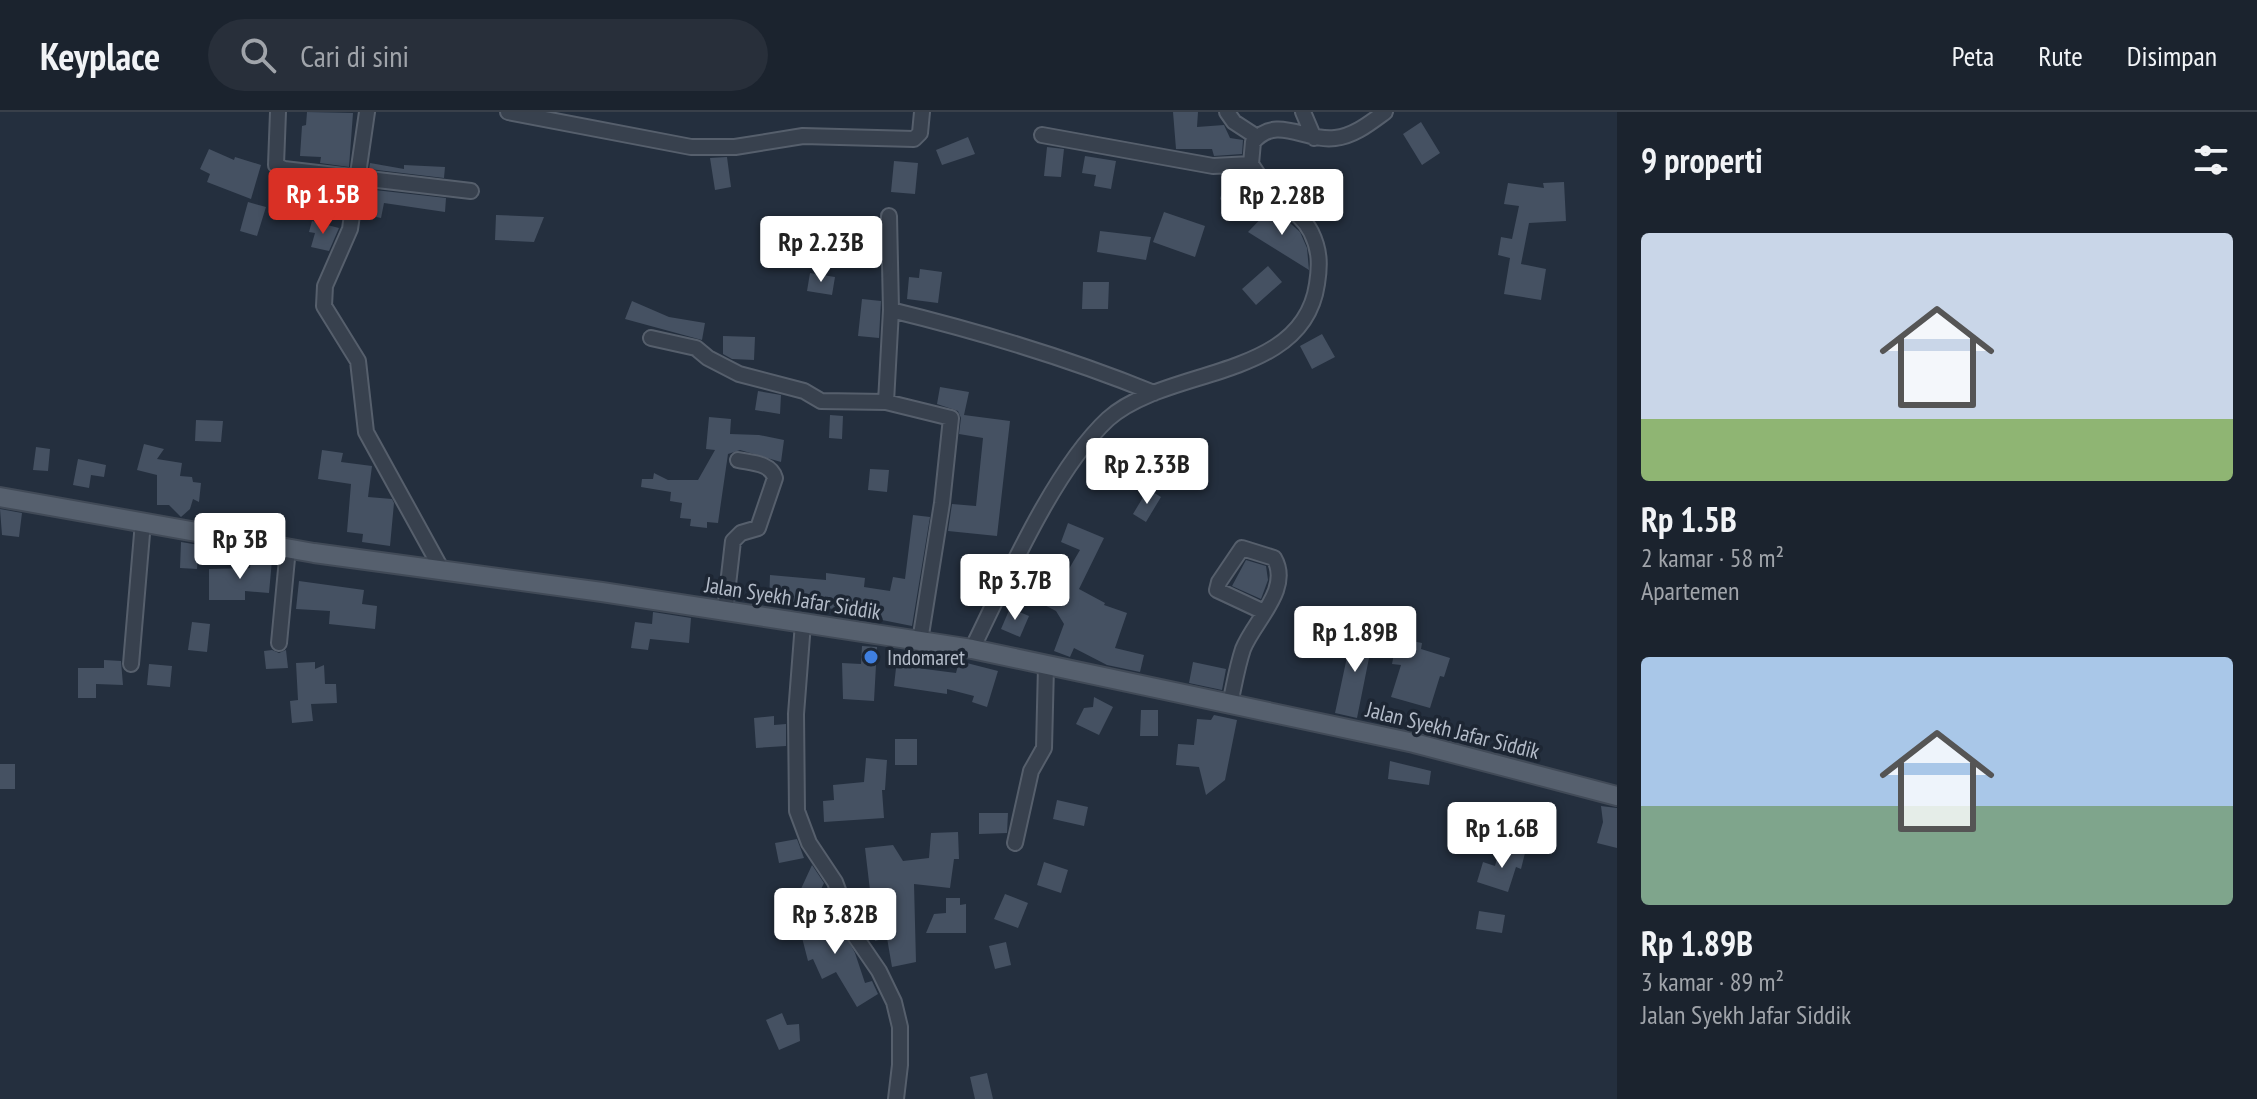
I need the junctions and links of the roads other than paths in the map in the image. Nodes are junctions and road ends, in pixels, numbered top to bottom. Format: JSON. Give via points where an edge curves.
{"nodes":[{"id":1,"x":278,"y":112,"type":"edge"},
{"id":2,"x":367,"y":112,"type":"edge"},
{"id":3,"x":508,"y":112,"type":"edge"},
{"id":4,"x":922,"y":112,"type":"edge"},
{"id":5,"x":1227,"y":112,"type":"edge"},
{"id":6,"x":1303,"y":112,"type":"edge"},
{"id":7,"x":1385,"y":112,"type":"edge"},
{"id":8,"x":1042,"y":135,"type":"dead end"},
{"id":9,"x":1257,"y":137,"type":"junction"},
{"id":10,"x":1314,"y":138,"type":"junction"},
{"id":11,"x":1251,"y":164,"type":"junction"},
{"id":12,"x":358,"y":178,"type":"junction"},
{"id":13,"x":471,"y":191,"type":"dead end"},
{"id":14,"x":889,"y":216,"type":"dead end"},
{"id":15,"x":891,"y":310,"type":"junction"},
{"id":16,"x":651,"y":338,"type":"dead end"},
{"id":17,"x":1154,"y":393,"type":"junction"},
{"id":18,"x":886,"y":402,"type":"junction"},
{"id":19,"x":738,"y":460,"type":"dead end"},
{"id":20,"x":0,"y":497,"type":"edge"},
{"id":21,"x":143,"y":522,"type":"junction"},
{"id":22,"x":288,"y":548,"type":"junction"},
{"id":23,"x":443,"y":572,"type":"junction"},
{"id":24,"x":725,"y":611,"type":"junction"},
{"id":25,"x":1264,"y":612,"type":"junction"},
{"id":26,"x":803,"y":623,"type":"junction"},
{"id":27,"x":920,"y":641,"type":"junction"},
{"id":28,"x":279,"y":643,"type":"dead end"},
{"id":29,"x":972,"y":649,"type":"junction"},
{"id":30,"x":131,"y":664,"type":"dead end"},
{"id":31,"x":1046,"y":666,"type":"junction"},
{"id":32,"x":1230,"y":704,"type":"junction"},
{"id":33,"x":1617,"y":796,"type":"edge"},
{"id":34,"x":1015,"y":843,"type":"dead end"},
{"id":35,"x":896,"y":1099,"type":"edge"}],
"edges":[{"from":1,"to":12,"type":"street","via":[[279,167]]},
{"from":2,"to":12,"type":"street"},
{"from":3,"to":4,"type":"street","via":[[720,148],[803,136],[914,139],[920,133]]},
{"from":5,"to":9,"type":"street"},
{"from":6,"to":10,"type":"street"},
{"from":7,"to":10,"type":"street","via":[[1348,135]]},
{"from":8,"to":11,"type":"street","via":[[1183,162]]},
{"from":9,"to":10,"type":"street","via":[[1277,127]]},
{"from":9,"to":11,"type":"street"},
{"from":11,"to":17,"type":"street","via":[[1279,200],[1302,218],[1319,250],[1312,306],[1297,328],[1268,353]]},
{"from":12,"to":13,"type":"street"},
{"from":12,"to":23,"type":"street","via":[[350,229],[325,286],[324,306],[358,361],[366,432]]},
{"from":14,"to":15,"type":"street"},
{"from":15,"to":17,"type":"street","via":[[1016,343]]},
{"from":15,"to":18,"type":"street"},
{"from":16,"to":18,"type":"street","via":[[696,348],[739,374],[804,391],[821,401]]},
{"from":17,"to":29,"type":"street","via":[[1106,421],[1072,463]]},
{"from":18,"to":27,"type":"street","via":[[951,418]]},
{"from":19,"to":24,"type":"street","via":[[764,465],[775,478],[758,528],[733,541]]},
{"from":20,"to":21,"type":"main road","name":"Jalan Syekh Jafar Siddik"},
{"from":21,"to":22,"type":"main road","name":"Jalan Syekh Jafar Siddik"},
{"from":21,"to":30,"type":"street"},
{"from":22,"to":23,"type":"main road","name":"Jalan Syekh Jafar Siddik"},
{"from":22,"to":28,"type":"street"},
{"from":23,"to":24,"type":"main road","name":"Jalan Syekh Jafar Siddik"},
{"from":24,"to":26,"type":"main road","name":"Jalan Syekh Jafar Siddik"},
{"from":25,"to":25,"type":"street","via":[[1218,591],[1242,548],[1274,558],[1277,564],[1277,586]]},
{"from":25,"to":32,"type":"street","via":[[1244,646]]},
{"from":26,"to":27,"type":"main road","name":"Jalan Syekh Jafar Siddik"},
{"from":26,"to":35,"type":"street","via":[[796,714],[797,811],[809,843],[835,882],[855,936],[894,1002],[900,1027]]},
{"from":27,"to":29,"type":"main road","name":"Jalan Syekh Jafar Siddik"},
{"from":29,"to":31,"type":"main road","name":"Jalan Syekh Jafar Siddik"},
{"from":31,"to":32,"type":"main road","name":"Jalan Syekh Jafar Siddik"},
{"from":31,"to":34,"type":"street","via":[[1044,748],[1031,771]]},
{"from":32,"to":33,"type":"main road","name":"Jalan Syekh Jafar Siddik","via":[[1474,757]]}]}
